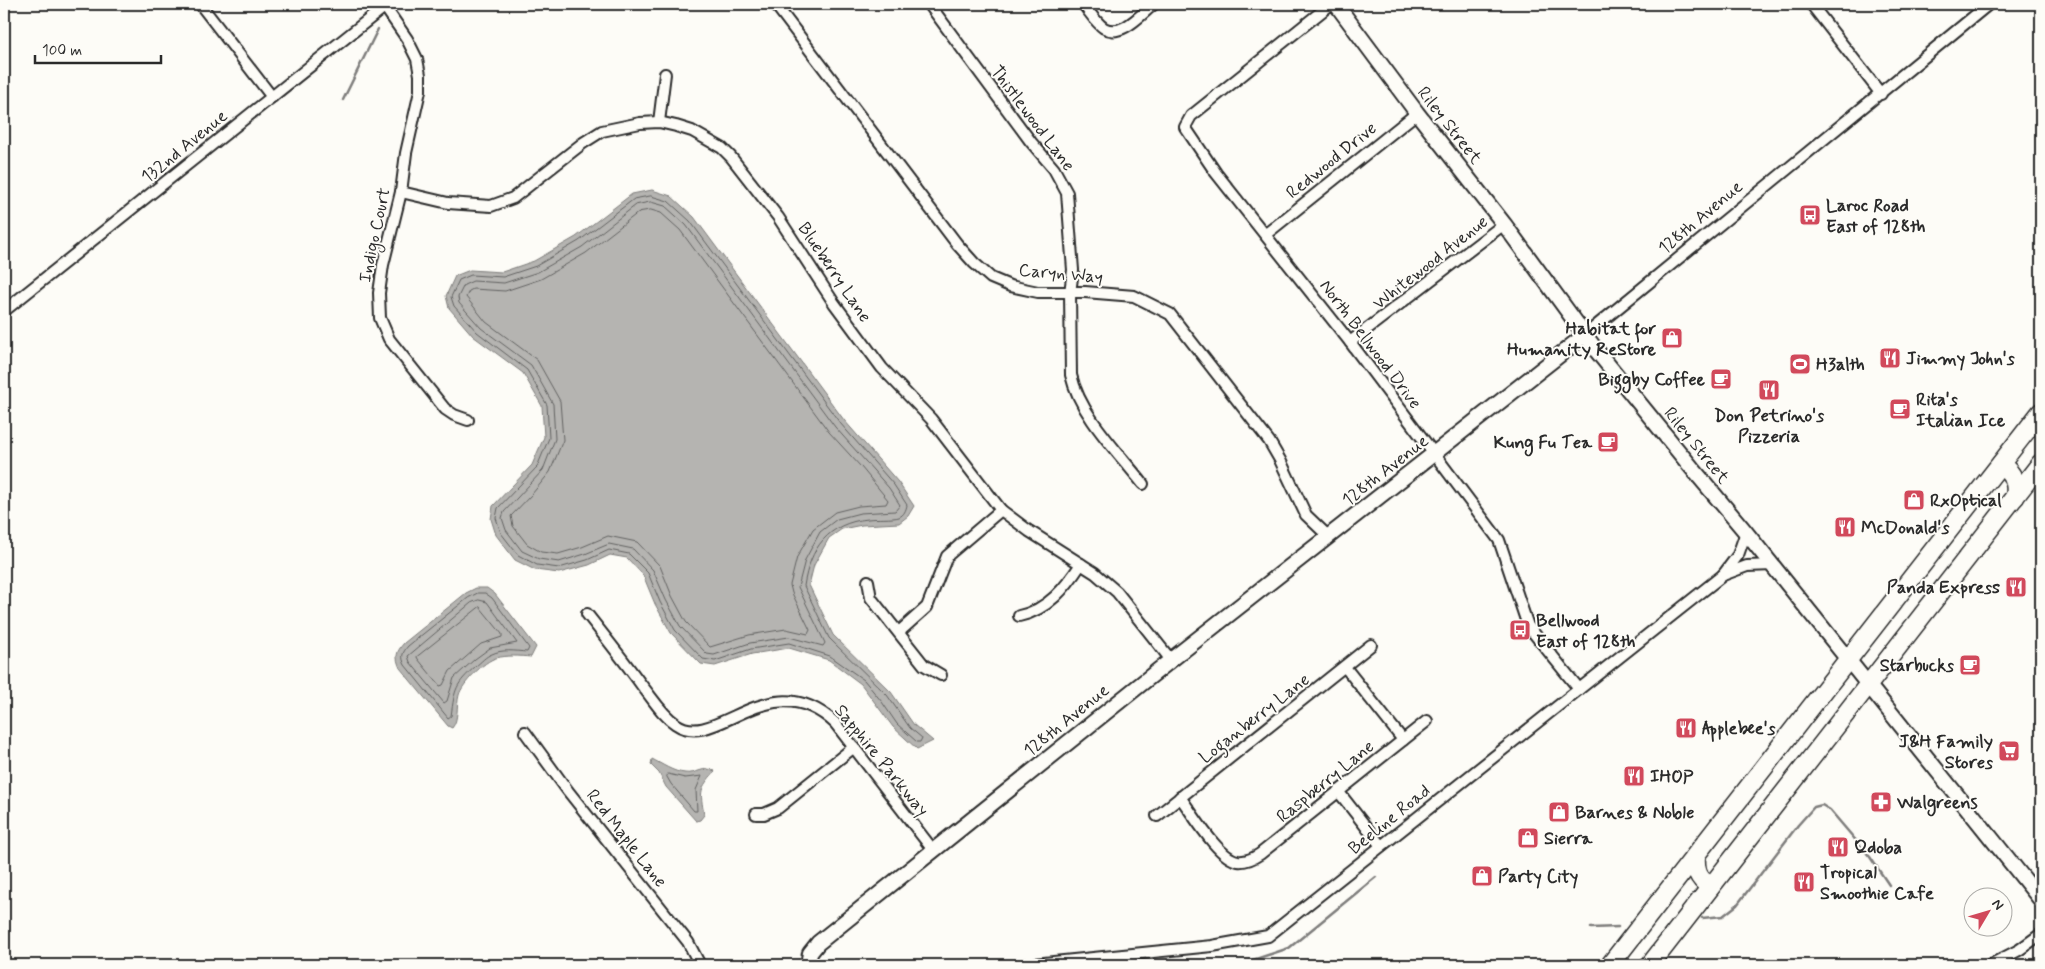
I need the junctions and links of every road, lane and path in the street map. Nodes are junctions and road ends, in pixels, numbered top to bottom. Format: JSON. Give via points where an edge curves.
{"nodes":[{"id":1,"x":200,"y":4,"type":"edge"},
{"id":2,"x":776,"y":4,"type":"edge"},
{"id":3,"x":929,"y":4,"type":"edge"},
{"id":4,"x":1083,"y":4,"type":"edge"},
{"id":5,"x":1154,"y":4,"type":"edge"},
{"id":6,"x":1331,"y":4,"type":"edge"},
{"id":7,"x":1336,"y":4,"type":"edge"},
{"id":8,"x":1811,"y":4,"type":"edge"},
{"id":9,"x":1989,"y":4,"type":"edge"},
{"id":10,"x":387,"y":5,"type":"edge"},
{"id":11,"x":399,"y":28,"type":"joint"},
{"id":12,"x":665,"y":74,"type":"dead end"},
{"id":13,"x":1881,"y":94,"type":"junction"},
{"id":14,"x":272,"y":97,"type":"junction"},
{"id":15,"x":1417,"y":113,"type":"junction"},
{"id":16,"x":659,"y":122,"type":"junction"},
{"id":17,"x":400,"y":192,"type":"junction"},
{"id":18,"x":1504,"y":224,"type":"junction"},
{"id":19,"x":1266,"y":234,"type":"junction"},
{"id":20,"x":1070,"y":293,"type":"junction"},
{"id":21,"x":4,"y":311,"type":"edge"},
{"id":22,"x":1585,"y":335,"type":"junction"},
{"id":23,"x":1350,"y":342,"type":"junction"},
{"id":24,"x":2041,"y":412,"type":"edge"},
{"id":25,"x":468,"y":420,"type":"dead end"},
{"id":26,"x":1435,"y":454,"type":"junction"},
{"id":27,"x":2041,"y":463,"type":"edge"},
{"id":28,"x":2001,"y":464,"type":"junction"},
{"id":29,"x":1143,"y":484,"type":"dead end"},
{"id":30,"x":2015,"y":497,"type":"junction"},
{"id":31,"x":1001,"y":510,"type":"junction"},
{"id":32,"x":1746,"y":532,"type":"junction"},
{"id":33,"x":1329,"y":537,"type":"junction"},
{"id":34,"x":1080,"y":564,"type":"junction"},
{"id":35,"x":1773,"y":566,"type":"junction"},
{"id":36,"x":1723,"y":575,"type":"junction"},
{"id":37,"x":868,"y":581,"type":"dead end"},
{"id":38,"x":587,"y":614,"type":"dead end"},
{"id":39,"x":1019,"y":616,"type":"dead end"},
{"id":40,"x":899,"y":632,"type":"junction"},
{"id":41,"x":1371,"y":645,"type":"dead end"},
{"id":42,"x":1848,"y":659,"type":"junction"},
{"id":43,"x":1171,"y":660,"type":"junction"},
{"id":44,"x":1345,"y":668,"type":"junction"},
{"id":45,"x":941,"y":675,"type":"dead end"},
{"id":46,"x":1868,"y":684,"type":"junction"},
{"id":47,"x":1579,"y":688,"type":"junction"},
{"id":48,"x":1426,"y":721,"type":"dead end"},
{"id":49,"x":525,"y":732,"type":"dead end"},
{"id":50,"x":1403,"y":740,"type":"junction"},
{"id":51,"x":854,"y":747,"type":"junction"},
{"id":52,"x":1338,"y":791,"type":"junction"},
{"id":53,"x":1180,"y":797,"type":"junction"},
{"id":54,"x":756,"y":814,"type":"dead end"},
{"id":55,"x":1156,"y":816,"type":"dead end"},
{"id":56,"x":1381,"y":846,"type":"junction"},
{"id":57,"x":933,"y":850,"type":"junction"},
{"id":58,"x":1696,"y":855,"type":"junction"},
{"id":59,"x":1710,"y":887,"type":"junction"},
{"id":60,"x":2041,"y":900,"type":"edge"},
{"id":61,"x":2041,"y":934,"type":"edge"},
{"id":62,"x":700,"y":965,"type":"edge"},
{"id":63,"x":808,"y":965,"type":"edge"},
{"id":64,"x":1024,"y":965,"type":"edge"},
{"id":65,"x":1610,"y":965,"type":"edge"},
{"id":66,"x":1650,"y":965,"type":"edge"},
{"id":67,"x":1990,"y":965,"type":"edge"}],
"edges":[{"from":1,"to":14,"type":"street"},
{"from":2,"to":20,"type":"street","name":"Caryn Way","via":[[974,263],[991,278],[1010,286],[1038,292]]},
{"from":3,"to":20,"type":"street","name":"Thistlewood Lane","via":[[1054,169],[1067,193],[1073,270]]},
{"from":4,"to":5,"type":"street","via":[[1102,27],[1112,31],[1125,28]]},
{"from":6,"to":19,"type":"street","name":"North Bellwood Drive","via":[[1191,116],[1185,127],[1216,173]]},
{"from":7,"to":15,"type":"main road","name":"Riley Street"},
{"from":8,"to":13,"type":"street"},
{"from":9,"to":13,"type":"street","name":"128th Avenue"},
{"from":10,"to":11,"type":"street","name":"132nd Avenue"},
{"from":10,"to":14,"type":"street","name":"132nd Avenue"},
{"from":11,"to":17,"type":"street","name":"Indigo Court","via":[[417,59],[420,75],[420,91]]},
{"from":12,"to":16,"type":"street"},
{"from":13,"to":22,"type":"street","name":"128th Avenue"},
{"from":14,"to":21,"type":"street","name":"132nd Avenue"},
{"from":15,"to":18,"type":"main road","name":"Riley Street"},
{"from":15,"to":19,"type":"street","name":"Redwood Drive"},
{"from":16,"to":17,"type":"street","name":"Blueberry Lane","via":[[640,122],[602,131],[513,198],[491,206],[448,203]]},
{"from":16,"to":31,"type":"street","name":"Blueberry Lane","via":[[692,131],[731,157],[783,224],[834,303],[882,368],[931,419]]},
{"from":17,"to":25,"type":"street","name":"Indigo Court","via":[[383,265],[380,318],[389,339],[445,409]]},
{"from":18,"to":22,"type":"main road","name":"Riley Street"},
{"from":18,"to":23,"type":"street","name":"Whitewood Avenue"},
{"from":19,"to":23,"type":"street","name":"North Bellwood Drive"},
{"from":20,"to":29,"type":"street","name":"Thistlewood Lane","via":[[1074,388],[1088,413]]},
{"from":20,"to":33,"type":"street","name":"Caryn Way","via":[[1134,296],[1170,314],[1268,441],[1306,515]]},
{"from":22,"to":26,"type":"main road","name":"128th Avenue"},
{"from":22,"to":32,"type":"main road","name":"Riley Street"},
{"from":23,"to":26,"type":"street","name":"North Bellwood Drive"},
{"from":24,"to":28,"type":"highway"},
{"from":26,"to":33,"type":"main road","name":"128th Avenue"},
{"from":26,"to":47,"type":"street","name":"North Bellwood Drive","via":[[1499,540],[1528,626]]},
{"from":27,"to":30,"type":"highway"},
{"from":28,"to":30,"type":"highway","via":[[2012,474]]},
{"from":28,"to":42,"type":"highway"},
{"from":30,"to":46,"type":"highway"},
{"from":31,"to":34,"type":"street","name":"Blueberry Lane"},
{"from":31,"to":40,"type":"street","via":[[947,556],[927,607]]},
{"from":32,"to":35,"type":"main road","name":"Riley Street"},
{"from":32,"to":36,"type":"street","name":"Beeline Road","via":[[1738,555]]},
{"from":33,"to":43,"type":"main road","name":"128th Avenue"},
{"from":34,"to":39,"type":"street","via":[[1067,586],[1040,609]]},
{"from":34,"to":43,"type":"street","name":"Blueberry Lane","via":[[1118,592]]},
{"from":35,"to":36,"type":"street","name":"Beeline Road","via":[[1747,566]]},
{"from":35,"to":42,"type":"main road","name":"Riley Street"},
{"from":36,"to":47,"type":"street","name":"Beeline Road"},
{"from":37,"to":40,"type":"street","via":[[871,598]]},
{"from":38,"to":51,"type":"street","name":"Sapphire Parkway","via":[[676,725],[701,730],[766,703],[794,702],[809,705],[827,715]]},
{"from":40,"to":45,"type":"street","via":[[924,665]]},
{"from":41,"to":44,"type":"street","name":"Loganberry Lane"},
{"from":42,"to":46,"type":"main road","name":"Riley Street"},
{"from":42,"to":58,"type":"highway"},
{"from":43,"to":57,"type":"main road","name":"128th Avenue"},
{"from":44,"to":50,"type":"street"},
{"from":44,"to":53,"type":"street","name":"Loganberry Lane"},
{"from":46,"to":59,"type":"highway"},
{"from":46,"to":60,"type":"main road","name":"Riley Street"},
{"from":47,"to":56,"type":"street","name":"Beeline Road"},
{"from":48,"to":50,"type":"street","name":"Raspberry Lane"},
{"from":49,"to":62,"type":"street","name":"Red Maple Lane","via":[[688,942]]},
{"from":50,"to":52,"type":"street","name":"Raspberry Lane"},
{"from":51,"to":54,"type":"street","via":[[778,808]]},
{"from":51,"to":57,"type":"street","name":"Sapphire Parkway"},
{"from":52,"to":53,"type":"street","name":"Raspberry Lane","via":[[1260,854],[1241,861],[1220,849]]},
{"from":52,"to":56,"type":"street"},
{"from":53,"to":55,"type":"street","name":"Loganberry Lane"},
{"from":56,"to":64,"type":"street","name":"Beeline Road","via":[[1268,936],[1212,946]]},
{"from":57,"to":63,"type":"main road","name":"128th Avenue","via":[[818,943],[810,953]]},
{"from":58,"to":59,"type":"highway","via":[[1696,871]]},
{"from":58,"to":65,"type":"highway"},
{"from":59,"to":66,"type":"highway"},
{"from":61,"to":67,"type":"street"}]}
